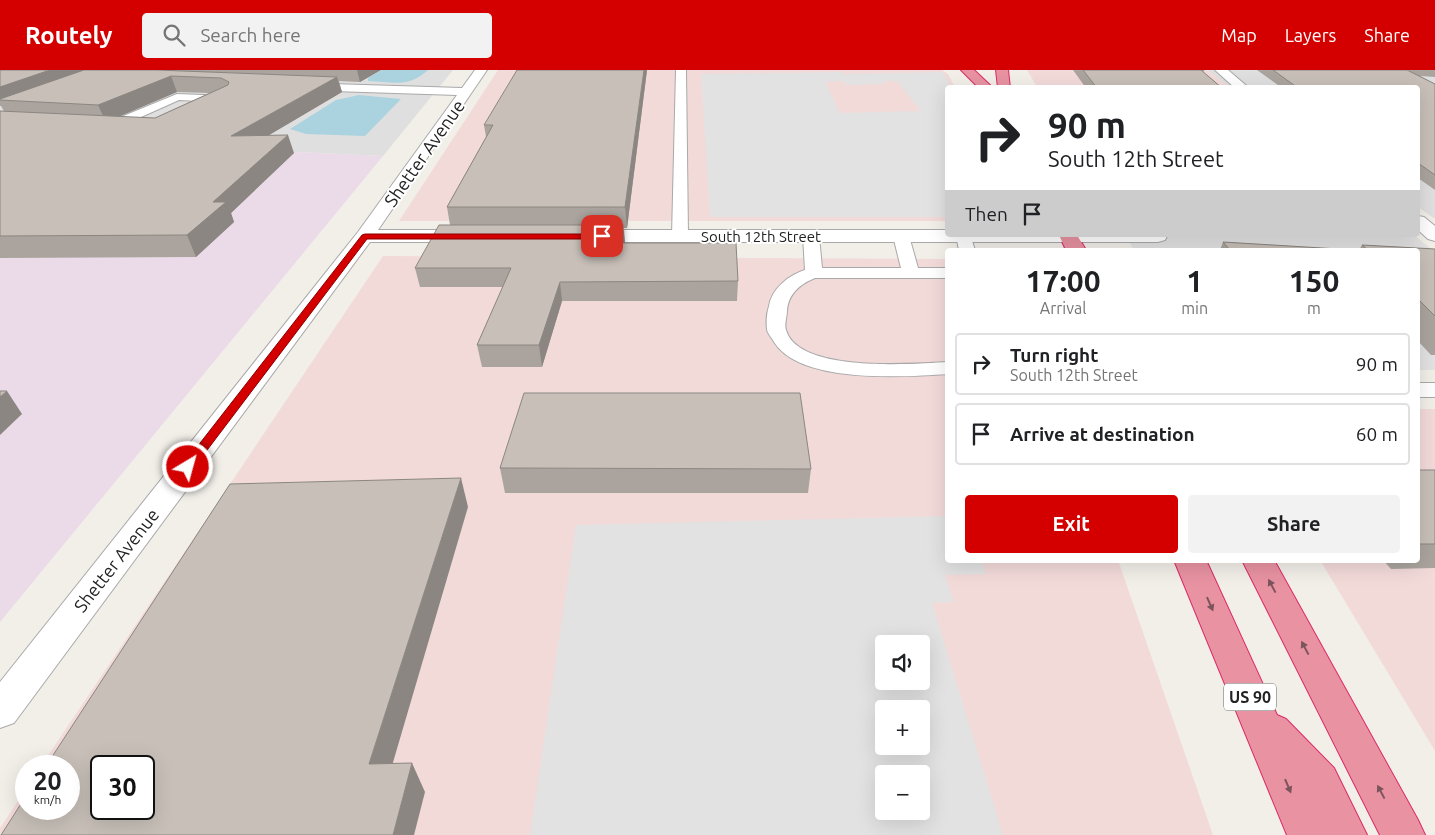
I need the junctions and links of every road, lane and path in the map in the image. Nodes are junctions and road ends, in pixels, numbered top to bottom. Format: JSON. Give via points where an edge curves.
{"nodes":[{"id":1,"x":481,"y":70,"type":"edge"},
{"id":2,"x":681,"y":70,"type":"edge"},
{"id":3,"x":967,"y":70,"type":"edge"},
{"id":4,"x":1002,"y":70,"type":"edge"},
{"id":5,"x":1221,"y":70,"type":"edge"},
{"id":6,"x":286,"y":85,"type":"edge"},
{"id":7,"x":984,"y":85,"type":"edge"},
{"id":8,"x":1004,"y":85,"type":"edge"},
{"id":9,"x":1240,"y":85,"type":"edge"},
{"id":10,"x":466,"y":92,"type":"junction"},
{"id":11,"x":203,"y":111,"type":"edge"},
{"id":12,"x":135,"y":129,"type":"edge"},
{"id":13,"x":1420,"y":223,"type":"edge"},
{"id":14,"x":1435,"y":234,"type":"edge"},
{"id":15,"x":365,"y":236,"type":"junction"},
{"id":16,"x":483,"y":236,"type":"edge"},
{"id":17,"x":572,"y":236,"type":"edge"},
{"id":18,"x":680,"y":236,"type":"junction"},
{"id":19,"x":812,"y":236,"type":"junction"},
{"id":20,"x":901,"y":236,"type":"junction"},
{"id":21,"x":1136,"y":237,"type":"edge"},
{"id":22,"x":1071,"y":240,"type":"edge"},
{"id":23,"x":965,"y":243,"type":"edge"},
{"id":24,"x":814,"y":273,"type":"junction"},
{"id":25,"x":911,"y":273,"type":"junction"},
{"id":26,"x":945,"y":273,"type":"edge"},
{"id":27,"x":945,"y":368,"type":"edge"},
{"id":28,"x":1420,"y":390,"type":"edge"},
{"id":29,"x":1435,"y":390,"type":"edge"},
{"id":30,"x":1191,"y":563,"type":"edge"},
{"id":31,"x":1260,"y":563,"type":"edge"},
{"id":32,"x":0,"y":711,"type":"edge"},
{"id":33,"x":1259,"y":717,"type":"junction"},
{"id":34,"x":1309,"y":835,"type":"edge"},
{"id":35,"x":1345,"y":835,"type":"edge"},
{"id":36,"x":1403,"y":835,"type":"edge"}],
"edges":[{"from":1,"to":10,"type":"street","name":"Shetter Avenue"},
{"from":2,"to":18,"type":"lane"},
{"from":3,"to":7,"type":"highway"},
{"from":4,"to":8,"type":"highway"},
{"from":5,"to":9,"type":"street"},
{"from":6,"to":10,"type":"street"},
{"from":10,"to":15,"type":"street","name":"Shetter Avenue"},
{"from":11,"to":12,"type":"lane","via":[[227,99],[177,97],[103,127]]},
{"from":13,"to":14,"type":"street"},
{"from":15,"to":16,"type":"street"},
{"from":15,"to":32,"type":"street","name":"Shetter Avenue"},
{"from":17,"to":18,"type":"street","name":"South 12th Street"},
{"from":18,"to":19,"type":"street","name":"South 12th Street"},
{"from":19,"to":20,"type":"street","name":"South 12th Street"},
{"from":19,"to":24,"type":"lane"},
{"from":20,"to":23,"type":"street","name":"South 12th Street"},
{"from":20,"to":25,"type":"lane"},
{"from":21,"to":22,"type":"street","name":"South 12th Street"},
{"from":22,"to":23,"type":"street","name":"South 12th Street"},
{"from":24,"to":25,"type":"lane"},
{"from":24,"to":27,"type":"lane","via":[[795,279],[778,305],[777,330],[783,342],[794,352],[826,364],[858,370]]},
{"from":25,"to":26,"type":"lane"},
{"from":28,"to":29,"type":"street"},
{"from":30,"to":33,"type":"highway","number":"US 90","one_way":true},
{"from":36,"to":31,"type":"highway","one_way":true},
{"from":33,"to":34,"type":"highway","number":"US 90","one_way":true},
{"from":33,"to":35,"type":"highway","via":[[1320,782]]}]}
